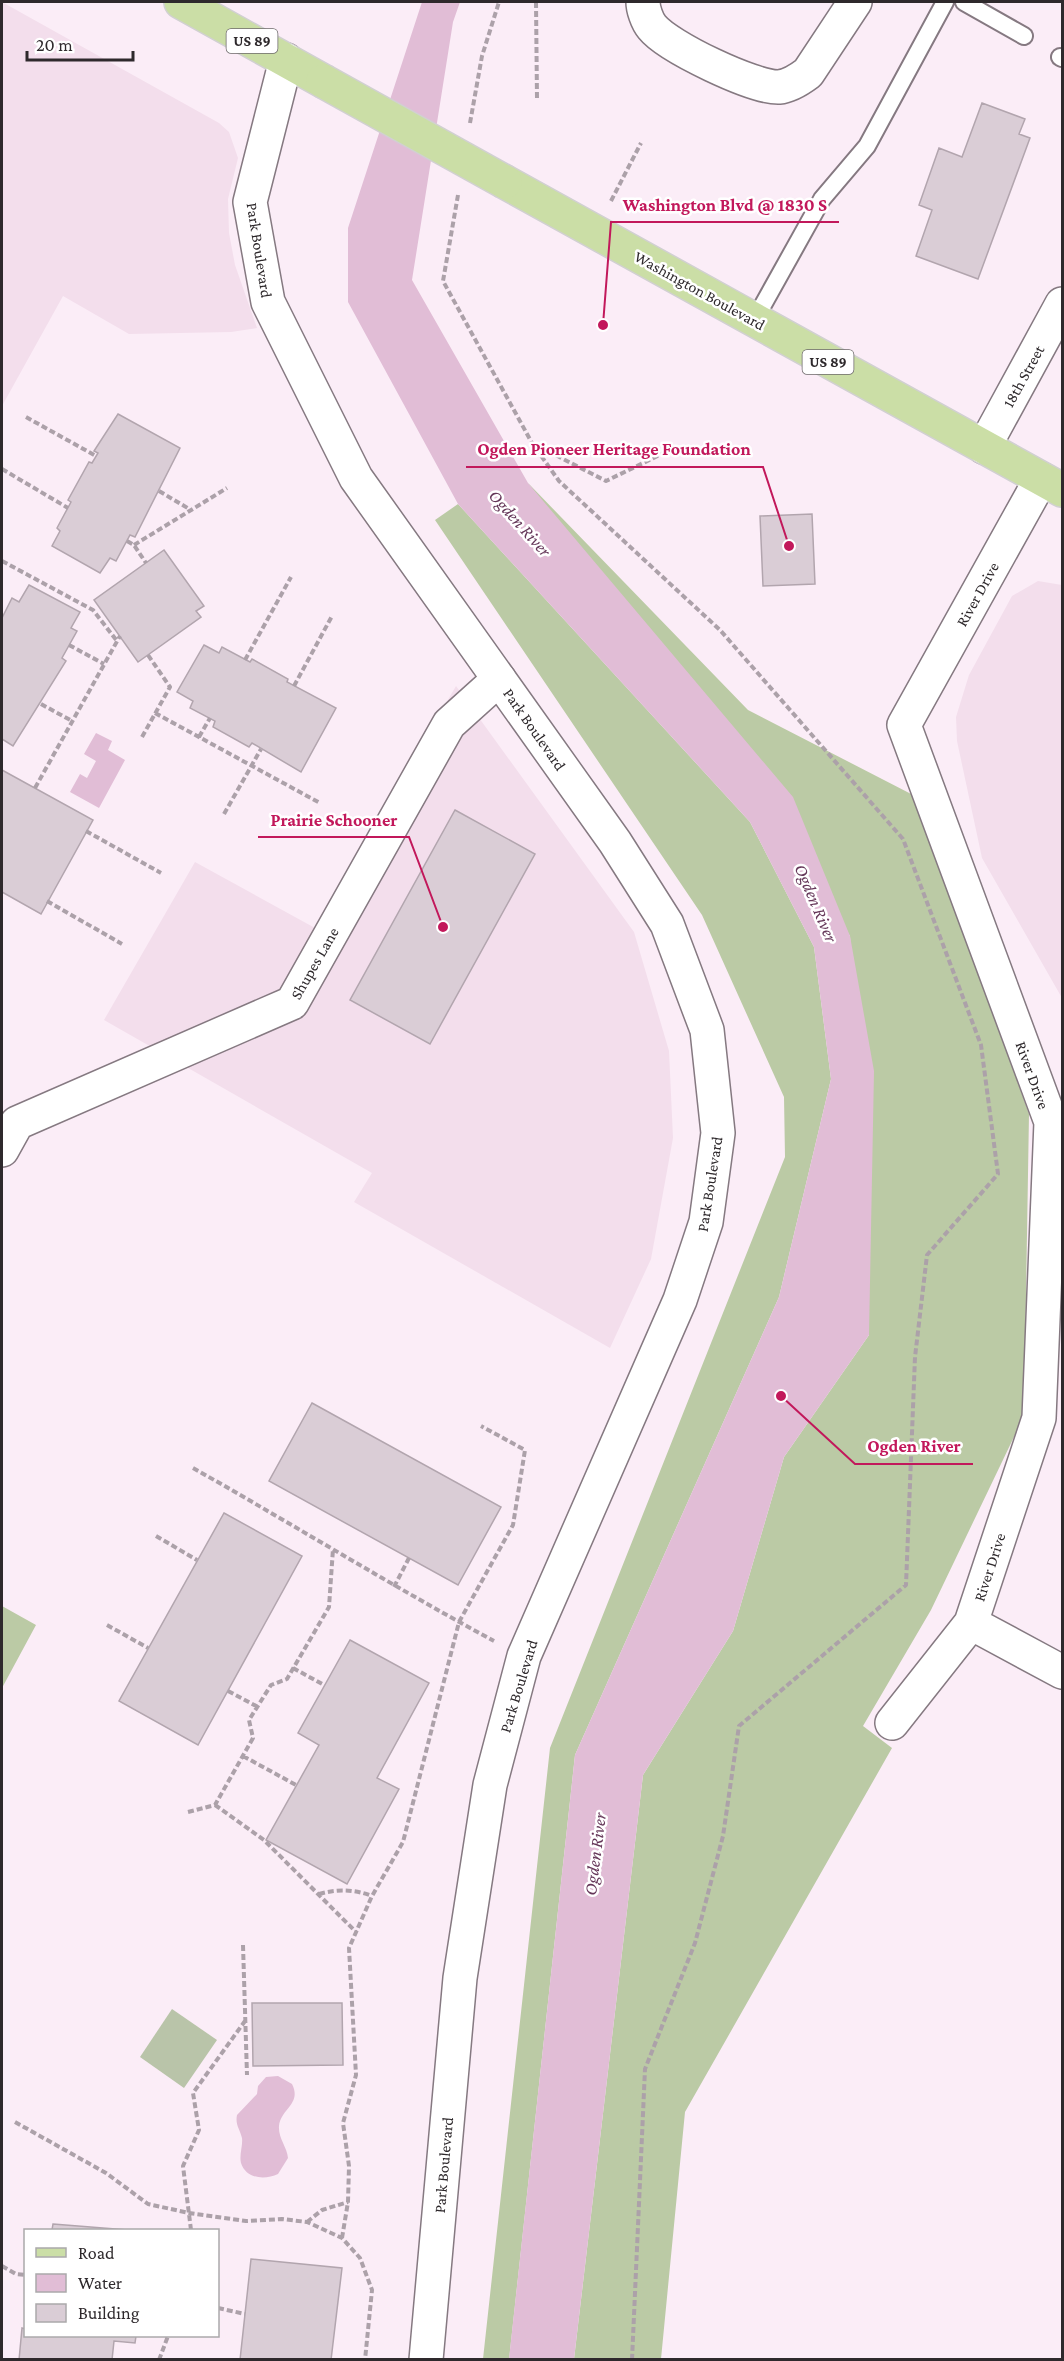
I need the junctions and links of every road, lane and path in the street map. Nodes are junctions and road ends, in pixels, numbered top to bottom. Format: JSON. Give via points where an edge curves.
{"nodes":[{"id":1,"x":181,"y":2,"type":"edge"},
{"id":2,"x":536,"y":2,"type":"edge"},
{"id":3,"x":643,"y":2,"type":"edge"},
{"id":4,"x":855,"y":2,"type":"edge"},
{"id":5,"x":945,"y":2,"type":"edge"},
{"id":6,"x":964,"y":2,"type":"edge"},
{"id":7,"x":1023,"y":36,"type":"dead end"},
{"id":8,"x":286,"y":60,"type":"junction"},
{"id":9,"x":537,"y":99,"type":"dead end"},
{"id":10,"x":641,"y":143,"type":"dead end"},
{"id":11,"x":594,"y":232,"type":"junction"},
{"id":12,"x":1062,"y":304,"type":"edge"},
{"id":13,"x":754,"y":321,"type":"junction"},
{"id":14,"x":26,"y":417,"type":"dead end"},
{"id":15,"x":532,"y":443,"type":"dead end"},
{"id":16,"x":984,"y":447,"type":"junction"},
{"id":17,"x":668,"y":451,"type":"dead end"},
{"id":18,"x":96,"y":456,"type":"dead end"},
{"id":19,"x":2,"y":469,"type":"edge"},
{"id":20,"x":1052,"y":484,"type":"edge"},
{"id":21,"x":226,"y":488,"type":"dead end"},
{"id":22,"x":159,"y":491,"type":"dead end"},
{"id":23,"x":68,"y":508,"type":"dead end"},
{"id":24,"x":191,"y":510,"type":"junction"},
{"id":25,"x":127,"y":541,"type":"dead end"},
{"id":26,"x":134,"y":545,"type":"junction"},
{"id":27,"x":2,"y":561,"type":"edge"},
{"id":28,"x":146,"y":563,"type":"dead end"},
{"id":29,"x":291,"y":577,"type":"dead end"},
{"id":30,"x":332,"y":616,"type":"dead end"},
{"id":31,"x":69,"y":645,"type":"dead end"},
{"id":32,"x":148,"y":655,"type":"dead end"},
{"id":33,"x":245,"y":660,"type":"dead end"},
{"id":34,"x":104,"y":664,"type":"junction"},
{"id":35,"x":499,"y":679,"type":"junction"},
{"id":36,"x":294,"y":686,"type":"dead end"},
{"id":37,"x":41,"y":704,"type":"dead end"},
{"id":38,"x":155,"y":713,"type":"junction"},
{"id":39,"x":210,"y":718,"type":"dead end"},
{"id":40,"x":72,"y":721,"type":"junction"},
{"id":41,"x":142,"y":737,"type":"dead end"},
{"id":42,"x":199,"y":737,"type":"junction"},
{"id":43,"x":261,"y":749,"type":"dead end"},
{"id":44,"x":252,"y":765,"type":"junction"},
{"id":45,"x":35,"y":788,"type":"dead end"},
{"id":46,"x":320,"y":803,"type":"dead end"},
{"id":47,"x":224,"y":814,"type":"dead end"},
{"id":48,"x":86,"y":831,"type":"dead end"},
{"id":49,"x":161,"y":873,"type":"dead end"},
{"id":50,"x":47,"y":901,"type":"dead end"},
{"id":51,"x":122,"y":944,"type":"dead end"},
{"id":52,"x":1057,"y":1126,"type":"edge"},
{"id":53,"x":2,"y":1150,"type":"edge"},
{"id":54,"x":481,"y":1425,"type":"dead end"},
{"id":55,"x":193,"y":1468,"type":"dead end"},
{"id":56,"x":156,"y":1536,"type":"dead end"},
{"id":57,"x":333,"y":1548,"type":"junction"},
{"id":58,"x":409,"y":1558,"type":"dead end"},
{"id":59,"x":197,"y":1560,"type":"dead end"},
{"id":60,"x":394,"y":1587,"type":"junction"},
{"id":61,"x":459,"y":1622,"type":"junction"},
{"id":62,"x":971,"y":1623,"type":"junction"},
{"id":63,"x":107,"y":1625,"type":"dead end"},
{"id":64,"x":148,"y":1648,"type":"dead end"},
{"id":65,"x":524,"y":1656,"type":"junction"},
{"id":66,"x":293,"y":1668,"type":"junction"},
{"id":67,"x":1062,"y":1672,"type":"edge"},
{"id":68,"x":324,"y":1685,"type":"dead end"},
{"id":69,"x":228,"y":1691,"type":"dead end"},
{"id":70,"x":258,"y":1707,"type":"junction"},
{"id":71,"x":892,"y":1723,"type":"dead end"},
{"id":72,"x":243,"y":1756,"type":"junction"},
{"id":73,"x":296,"y":1785,"type":"dead end"},
{"id":74,"x":216,"y":1805,"type":"junction"},
{"id":75,"x":188,"y":1812,"type":"dead end"},
{"id":76,"x":318,"y":1894,"type":"junction"},
{"id":77,"x":372,"y":1896,"type":"junction"},
{"id":78,"x":356,"y":1932,"type":"junction"},
{"id":79,"x":243,"y":1945,"type":"dead end"},
{"id":80,"x":245,"y":2020,"type":"junction"},
{"id":81,"x":247,"y":2075,"type":"dead end"},
{"id":82,"x":15,"y":2122,"type":"dead end"},
{"id":83,"x":348,"y":2202,"type":"junction"},
{"id":84,"x":189,"y":2213,"type":"junction"},
{"id":85,"x":307,"y":2222,"type":"junction"},
{"id":86,"x":191,"y":2229,"type":"edge"},
{"id":87,"x":342,"y":2238,"type":"junction"},
{"id":88,"x":2,"y":2266,"type":"edge"},
{"id":89,"x":24,"y":2275,"type":"edge"},
{"id":90,"x":219,"y":2308,"type":"edge"},
{"id":91,"x":245,"y":2314,"type":"dead end"},
{"id":92,"x":168,"y":2337,"type":"edge"},
{"id":93,"x":159,"y":2360,"type":"edge"},
{"id":94,"x":364,"y":2360,"type":"edge"},
{"id":95,"x":426,"y":2360,"type":"edge"}],
"edges":[{"from":1,"to":8,"type":"main road","name":"Washington Boulevard","number":"US 89"},
{"from":2,"to":9,"type":"path"},
{"from":3,"to":4,"type":"street","via":[[652,27],[671,41],[759,85],[782,87],[808,73]]},
{"from":5,"to":13,"type":"lane","via":[[867,146],[822,199]]},
{"from":6,"to":7,"type":"lane"},
{"from":8,"to":11,"type":"main road","name":"Washington Boulevard","number":"US 89","bridge":true},
{"from":8,"to":35,"type":"street","name":"Park Boulevard","via":[[250,202],[268,302],[356,478]]},
{"from":10,"to":11,"type":"path"},
{"from":11,"to":13,"type":"main road","name":"Washington Boulevard","number":"US 89"},
{"from":12,"to":16,"type":"street","name":"18th Street"},
{"from":13,"to":16,"type":"main road","name":"Washington Boulevard","number":"US 89"},
{"from":14,"to":18,"type":"path"},
{"from":15,"to":17,"type":"path","via":[[606,481]]},
{"from":16,"to":20,"type":"main road","name":"Washington Boulevard","number":"US 89"},
{"from":19,"to":23,"type":"path"},
{"from":20,"to":52,"type":"street","name":"River Drive","via":[[904,725]]},
{"from":21,"to":24,"type":"path"},
{"from":22,"to":24,"type":"path"},
{"from":24,"to":26,"type":"path"},
{"from":25,"to":26,"type":"path"},
{"from":26,"to":28,"type":"path"},
{"from":27,"to":34,"type":"path","via":[[93,610],[118,638]]},
{"from":29,"to":33,"type":"path"},
{"from":30,"to":36,"type":"path"},
{"from":31,"to":34,"type":"path"},
{"from":32,"to":38,"type":"path","via":[[170,687]]},
{"from":34,"to":40,"type":"path"},
{"from":35,"to":53,"type":"street","name":"Shupes Lane","via":[[449,724],[292,1003],[17,1123]]},
{"from":35,"to":65,"type":"street","name":"Park Boulevard","via":[[615,842],[667,924],[707,1030],[718,1133],[706,1222],[680,1300]]},
{"from":37,"to":40,"type":"path"},
{"from":38,"to":41,"type":"path"},
{"from":38,"to":42,"type":"path"},
{"from":39,"to":42,"type":"path"},
{"from":40,"to":45,"type":"path"},
{"from":42,"to":44,"type":"path"},
{"from":43,"to":44,"type":"path"},
{"from":44,"to":46,"type":"path"},
{"from":44,"to":47,"type":"path"},
{"from":48,"to":49,"type":"path"},
{"from":50,"to":51,"type":"path"},
{"from":52,"to":62,"type":"street","name":"River Drive","via":[[1039,1418]]},
{"from":54,"to":61,"type":"path","via":[[525,1450],[513,1525]]},
{"from":55,"to":57,"type":"path"},
{"from":56,"to":59,"type":"path"},
{"from":57,"to":60,"type":"path"},
{"from":57,"to":66,"type":"path","via":[[329,1607]]},
{"from":58,"to":60,"type":"path"},
{"from":60,"to":61,"type":"path"},
{"from":61,"to":65,"type":"path"},
{"from":61,"to":77,"type":"path","via":[[404,1842]]},
{"from":62,"to":67,"type":"street"},
{"from":62,"to":71,"type":"street","name":"River Drive"},
{"from":63,"to":64,"type":"path"},
{"from":65,"to":95,"type":"street","name":"Park Boulevard","via":[[490,1785],[460,1978]]},
{"from":66,"to":68,"type":"path"},
{"from":66,"to":70,"type":"path","via":[[286,1679],[271,1685]]},
{"from":69,"to":70,"type":"path"},
{"from":70,"to":72,"type":"path","via":[[249,1720],[253,1738]]},
{"from":72,"to":73,"type":"path"},
{"from":72,"to":74,"type":"path"},
{"from":74,"to":75,"type":"path"},
{"from":74,"to":76,"type":"path","via":[[264,1840]]},
{"from":76,"to":77,"type":"path","via":[[359,1891]]},
{"from":76,"to":78,"type":"path"},
{"from":77,"to":78,"type":"path"},
{"from":78,"to":83,"type":"path","via":[[349,1948],[356,2076],[343,2122]]},
{"from":79,"to":80,"type":"path"},
{"from":80,"to":81,"type":"path"},
{"from":80,"to":84,"type":"path","via":[[193,2093],[199,2130],[183,2166]]},
{"from":82,"to":84,"type":"path","via":[[105,2173],[148,2204]]},
{"from":83,"to":85,"type":"path","via":[[322,2210]]},
{"from":83,"to":87,"type":"path"},
{"from":84,"to":85,"type":"path","via":[[246,2221]]},
{"from":84,"to":86,"type":"path"},
{"from":85,"to":87,"type":"path"},
{"from":87,"to":94,"type":"path","via":[[360,2258],[372,2290]]},
{"from":88,"to":89,"type":"path"},
{"from":90,"to":91,"type":"path"},
{"from":92,"to":93,"type":"path"}]}
